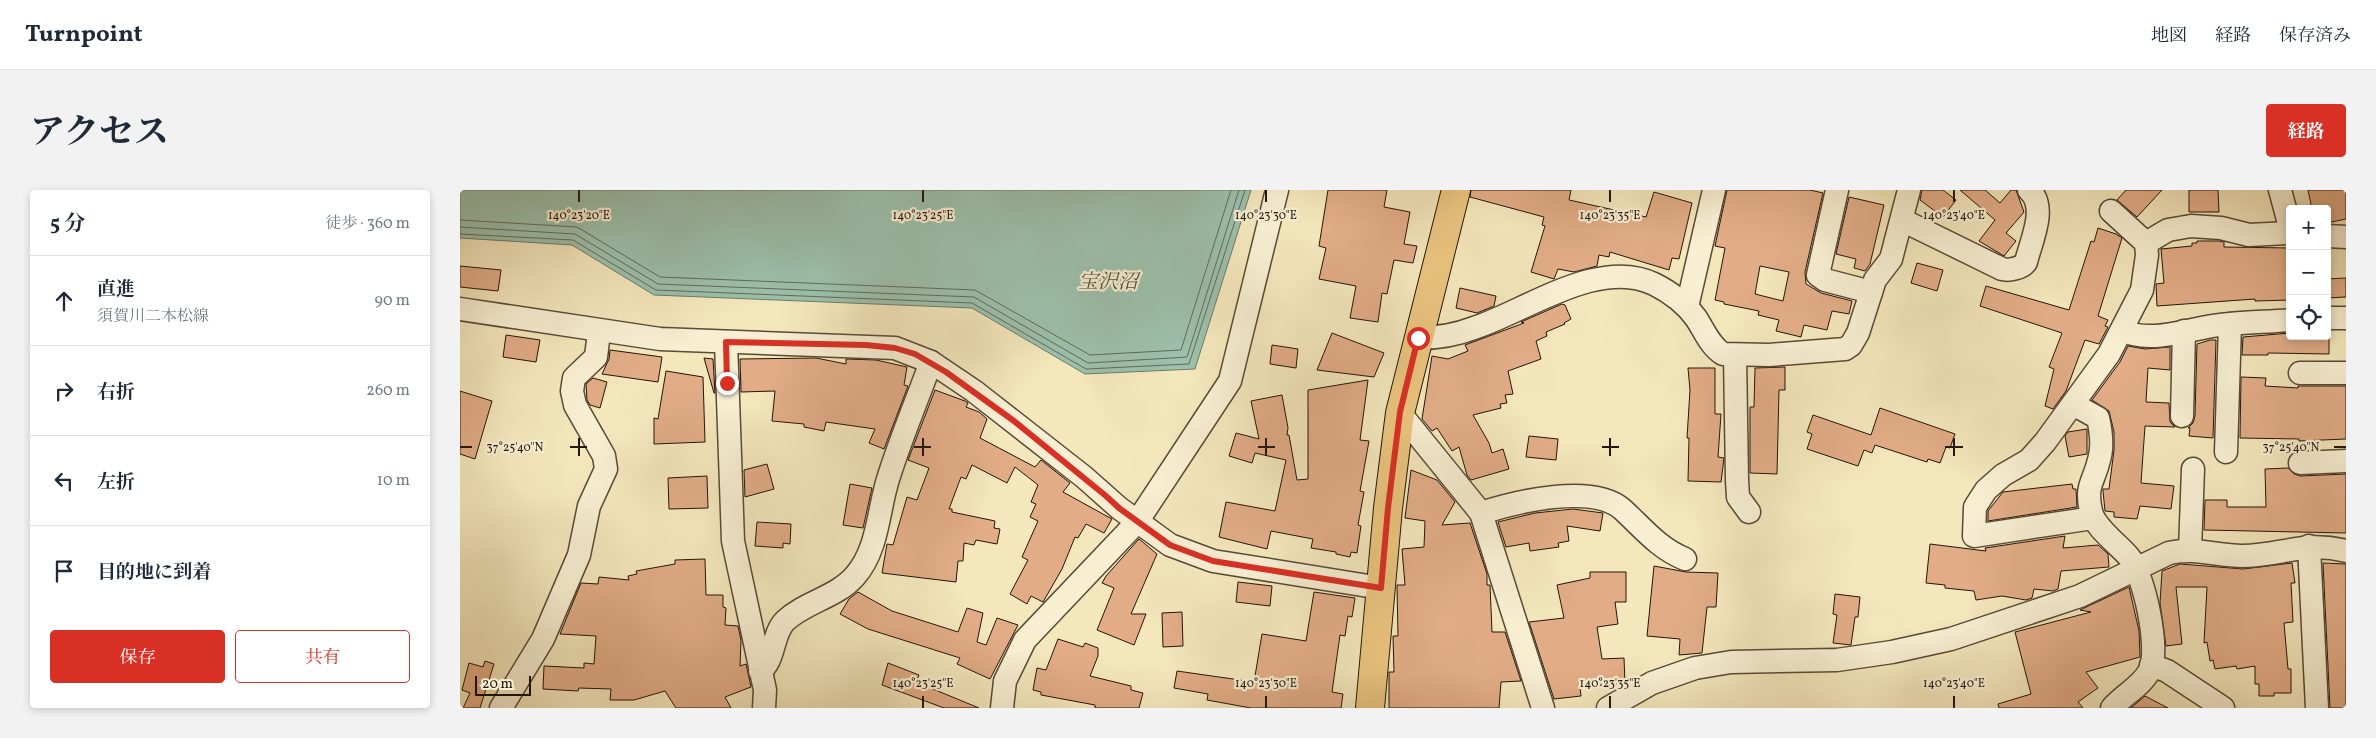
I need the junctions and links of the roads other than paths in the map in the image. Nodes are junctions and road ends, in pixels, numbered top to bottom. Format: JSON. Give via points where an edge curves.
{"nodes":[{"id":1,"x":1277,"y":190,"type":"edge"},
{"id":2,"x":1456,"y":190,"type":"edge"},
{"id":3,"x":1714,"y":190,"type":"edge"},
{"id":4,"x":1837,"y":190,"type":"edge"},
{"id":5,"x":1909,"y":190,"type":"edge"},
{"id":6,"x":2029,"y":190,"type":"edge"},
{"id":7,"x":2280,"y":190,"type":"edge"},
{"id":8,"x":2111,"y":211,"type":"dead end"},
{"id":9,"x":2286,"y":212,"type":"edge"},
{"id":10,"x":1902,"y":220,"type":"junction"},
{"id":11,"x":2286,"y":233,"type":"edge"},
{"id":12,"x":2146,"y":243,"type":"junction"},
{"id":13,"x":1871,"y":292,"type":"junction"},
{"id":14,"x":1687,"y":307,"type":"junction"},
{"id":15,"x":460,"y":309,"type":"edge"},
{"id":16,"x":2331,"y":318,"type":"edge"},
{"id":17,"x":2346,"y":318,"type":"edge"},
{"id":18,"x":2286,"y":320,"type":"edge"},
{"id":19,"x":2230,"y":324,"type":"junction"},
{"id":20,"x":2122,"y":330,"type":"junction"},
{"id":21,"x":2184,"y":331,"type":"junction"},
{"id":22,"x":599,"y":332,"type":"junction"},
{"id":23,"x":1418,"y":338,"type":"junction"},
{"id":24,"x":726,"y":342,"type":"junction"},
{"id":25,"x":1735,"y":355,"type":"junction"},
{"id":26,"x":931,"y":362,"type":"junction"},
{"id":27,"x":2300,"y":373,"type":"dead end"},
{"id":28,"x":2346,"y":373,"type":"edge"},
{"id":29,"x":2073,"y":404,"type":"junction"},
{"id":30,"x":1400,"y":412,"type":"junction"},
{"id":31,"x":2182,"y":416,"type":"dead end"},
{"id":32,"x":2226,"y":452,"type":"dead end"},
{"id":33,"x":2346,"y":461,"type":"edge"},
{"id":34,"x":2300,"y":464,"type":"dead end"},
{"id":35,"x":2193,"y":469,"type":"dead end"},
{"id":36,"x":1481,"y":512,"type":"junction"},
{"id":37,"x":1749,"y":512,"type":"dead end"},
{"id":38,"x":2093,"y":518,"type":"junction"},
{"id":39,"x":1136,"y":522,"type":"junction"},
{"id":40,"x":2309,"y":546,"type":"junction"},
{"id":41,"x":2190,"y":550,"type":"junction"},
{"id":42,"x":2346,"y":551,"type":"edge"},
{"id":43,"x":1685,"y":559,"type":"dead end"},
{"id":44,"x":2137,"y":570,"type":"junction"},
{"id":45,"x":1381,"y":588,"type":"junction"},
{"id":46,"x":2151,"y":665,"type":"junction"},
{"id":47,"x":760,"y":671,"type":"junction"},
{"id":48,"x":501,"y":708,"type":"edge"},
{"id":49,"x":764,"y":708,"type":"edge"},
{"id":50,"x":1002,"y":708,"type":"edge"},
{"id":51,"x":1370,"y":708,"type":"edge"},
{"id":52,"x":1544,"y":708,"type":"edge"},
{"id":53,"x":1608,"y":708,"type":"edge"},
{"id":54,"x":2112,"y":708,"type":"edge"},
{"id":55,"x":2223,"y":708,"type":"edge"},
{"id":56,"x":2317,"y":708,"type":"edge"}],
"edges":[{"from":1,"to":39,"type":"street","via":[[1230,382]]},
{"from":2,"to":23,"type":"main road"},
{"from":3,"to":14,"type":"street"},
{"from":4,"to":13,"type":"street","via":[[1818,275],[1825,280]]},
{"from":5,"to":10,"type":"street"},
{"from":6,"to":10,"type":"street","via":[[2036,197],[2038,212],[2026,262],[2009,270]]},
{"from":7,"to":9,"type":"street"},
{"from":8,"to":12,"type":"street"},
{"from":10,"to":13,"type":"street","via":[[1891,258],[1881,270]]},
{"from":11,"to":12,"type":"street","via":[[2249,235],[2221,228],[2192,226],[2168,230]]},
{"from":12,"to":20,"type":"street","via":[[2142,290]]},
{"from":13,"to":25,"type":"street","via":[[1858,333],[1851,346],[1845,349],[1788,355]]},
{"from":14,"to":23,"type":"street","via":[[1652,283],[1616,276],[1546,296],[1454,335]]},
{"from":14,"to":25,"type":"street","via":[[1718,350]]},
{"from":15,"to":22,"type":"street"},
{"from":16,"to":17,"type":"street"},
{"from":18,"to":19,"type":"street"},
{"from":19,"to":21,"type":"street"},
{"from":19,"to":32,"type":"street"},
{"from":20,"to":21,"type":"street","via":[[2143,336]]},
{"from":20,"to":29,"type":"street","via":[[2110,354]]},
{"from":21,"to":31,"type":"street"},
{"from":22,"to":24,"type":"street"},
{"from":22,"to":48,"type":"street","via":[[596,357],[574,378],[572,390],[575,405],[604,456],[606,469],[589,506],[582,548],[543,638]]},
{"from":23,"to":30,"type":"main road"},
{"from":24,"to":26,"type":"street","via":[[895,348]]},
{"from":24,"to":47,"type":"street","via":[[733,541]]},
{"from":25,"to":37,"type":"street","via":[[1738,497]]},
{"from":26,"to":39,"type":"street","via":[[1014,421]]},
{"from":26,"to":47,"type":"street","via":[[888,477],[883,506],[862,565],[854,578],[784,623],[775,638],[770,657]]},
{"from":27,"to":28,"type":"street"},
{"from":29,"to":38,"type":"street","via":[[2098,418],[2100,425],[2101,453],[2089,489]]},
{"from":29,"to":38,"type":"street","via":[[2029,460],[2003,475],[1986,490],[1975,507],[1974,536]]},
{"from":30,"to":36,"type":"street"},
{"from":30,"to":45,"type":"main road"},
{"from":33,"to":34,"type":"street"},
{"from":35,"to":41,"type":"street"},
{"from":36,"to":43,"type":"street","via":[[1550,496],[1608,501],[1621,508],[1661,546]]},
{"from":36,"to":52,"type":"street"},
{"from":38,"to":44,"type":"street","via":[[2133,561]]},
{"from":39,"to":45,"type":"street","via":[[1170,545],[1213,561]]},
{"from":39,"to":50,"type":"street","via":[[1025,640],[1005,681]]},
{"from":40,"to":41,"type":"street","via":[[2248,556]]},
{"from":40,"to":42,"type":"street"},
{"from":40,"to":56,"type":"street"},
{"from":41,"to":44,"type":"street","via":[[2169,553]]},
{"from":44,"to":46,"type":"street","via":[[2154,640]]},
{"from":44,"to":53,"type":"street","via":[[2080,596],[1923,646],[1837,660],[1731,662],[1695,668],[1652,683]]},
{"from":45,"to":51,"type":"main road"},
{"from":46,"to":54,"type":"street","via":[[2139,683]]},
{"from":46,"to":55,"type":"street","via":[[2167,671]]},
{"from":47,"to":49,"type":"street","via":[[765,690]]}]}
